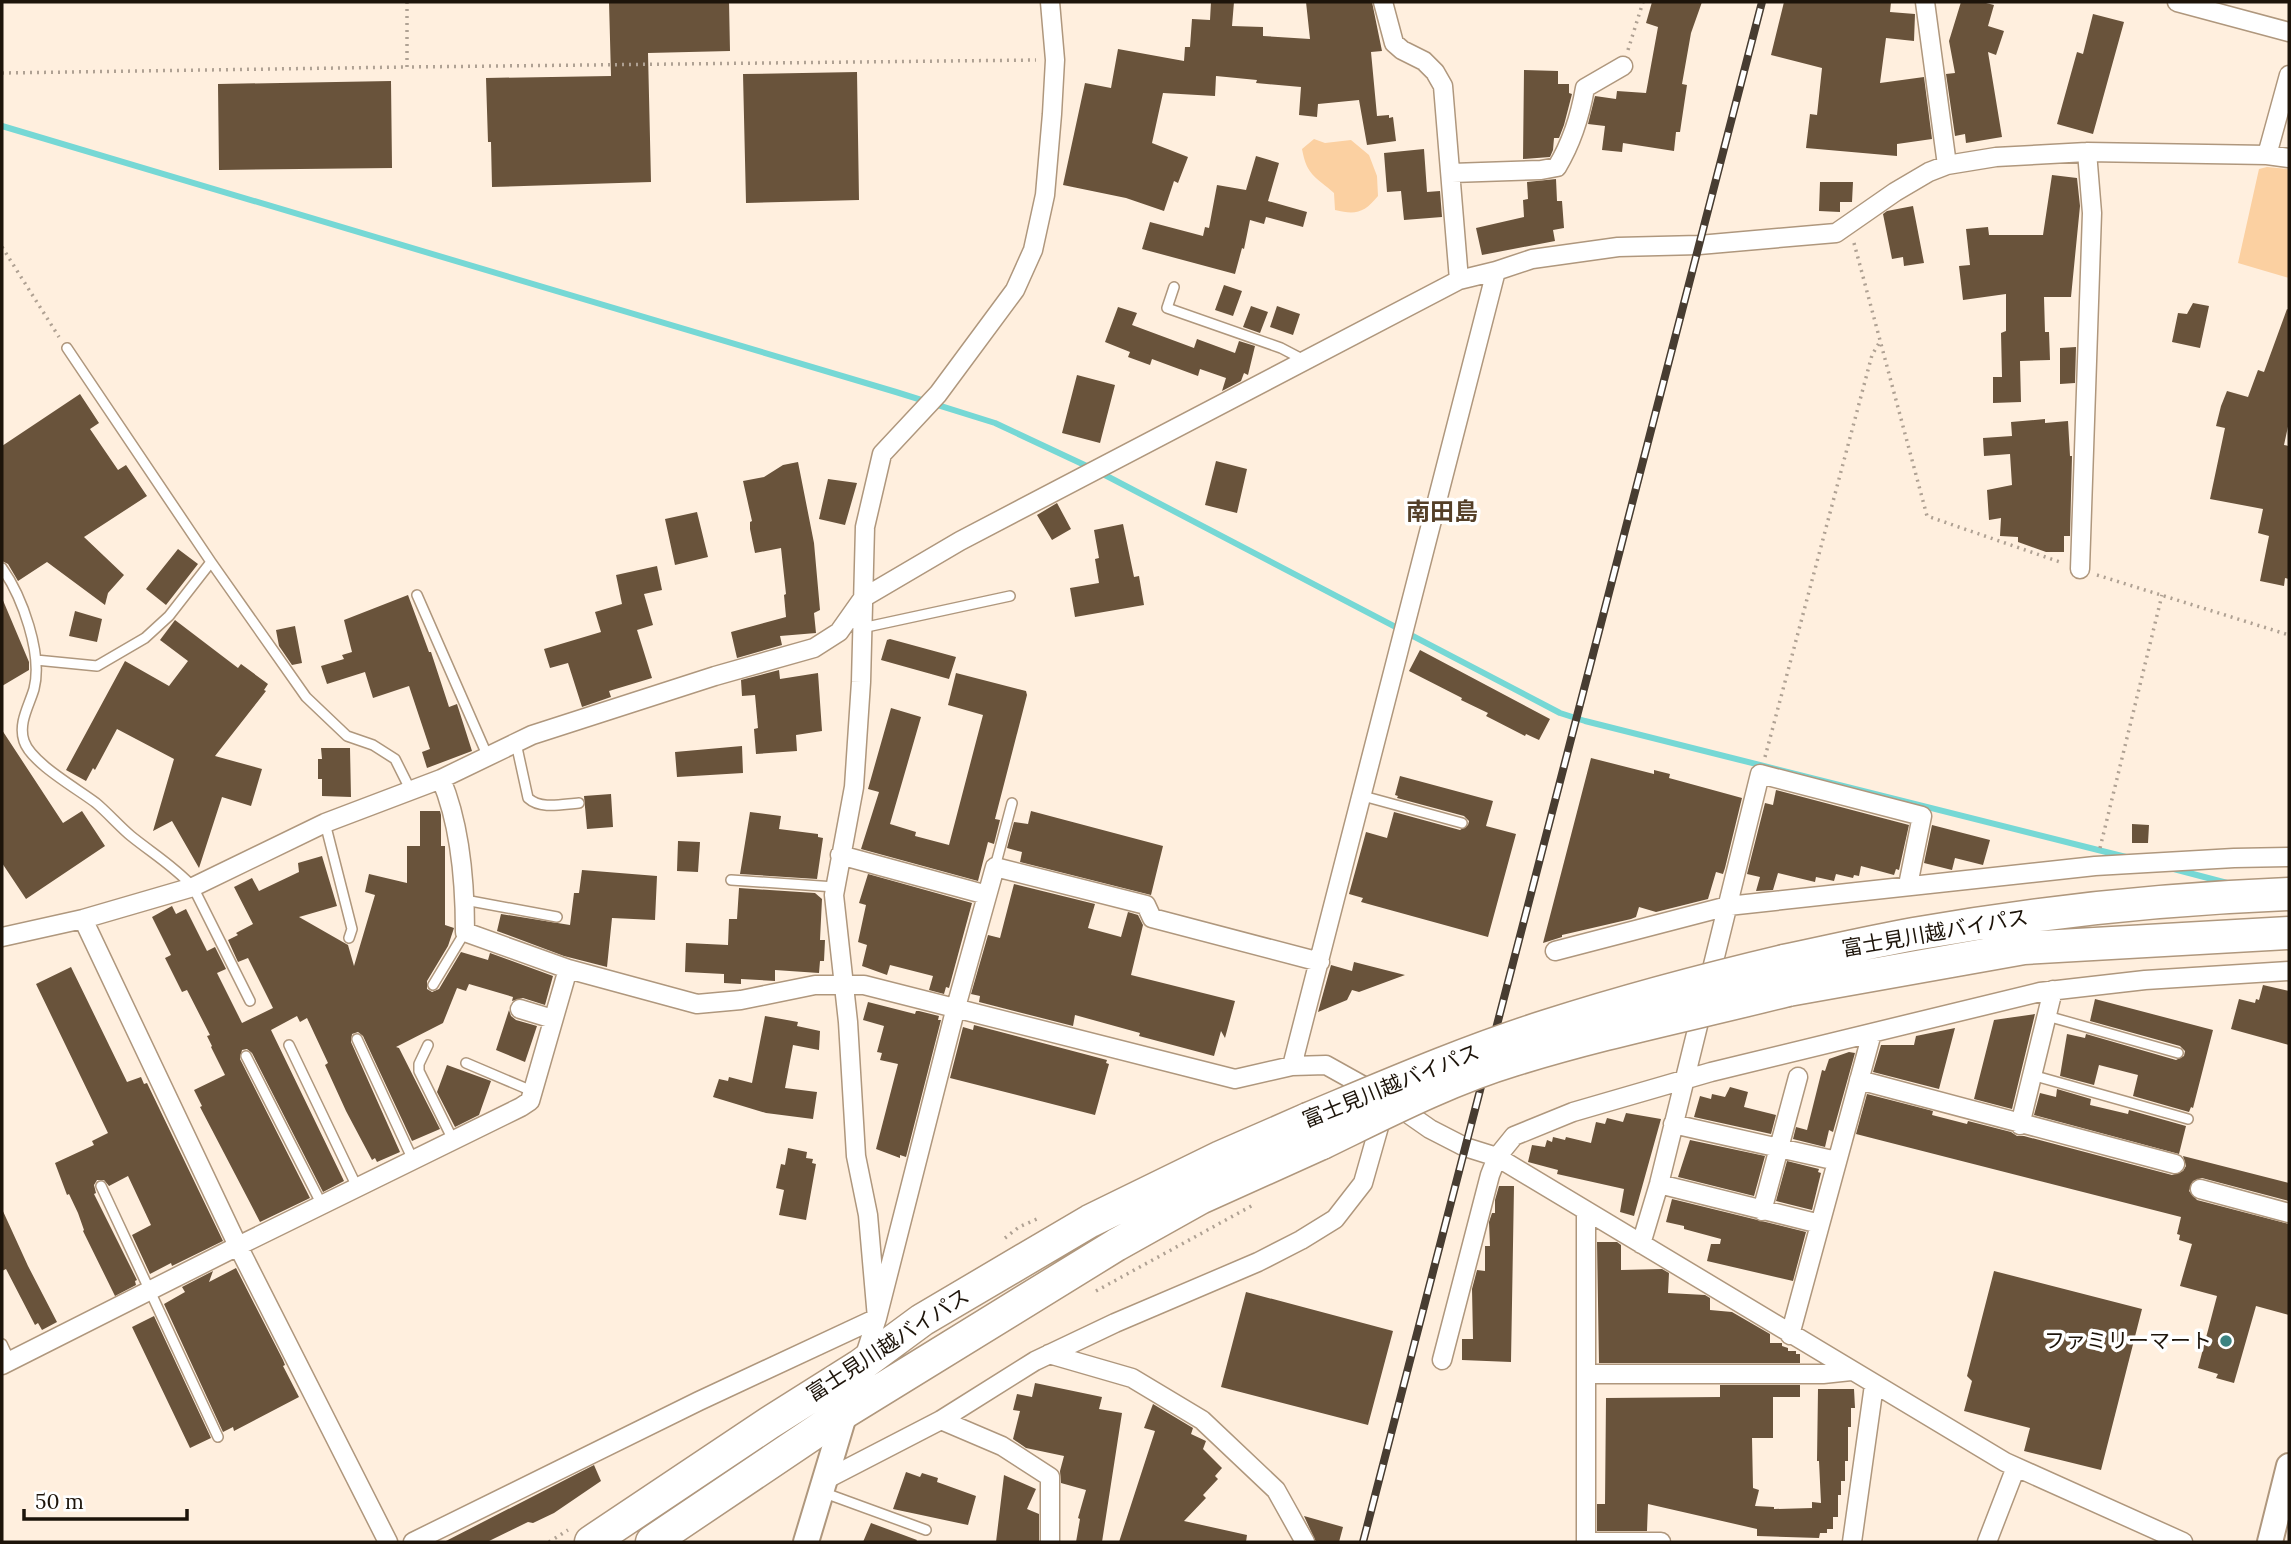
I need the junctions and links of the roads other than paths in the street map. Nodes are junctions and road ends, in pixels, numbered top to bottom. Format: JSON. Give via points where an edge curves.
{"nodes":[{"id":1,"x":1051,"y":2,"type":"edge"},
{"id":2,"x":1383,"y":2,"type":"edge"},
{"id":3,"x":1925,"y":2,"type":"edge"},
{"id":4,"x":2177,"y":2,"type":"edge"},
{"id":5,"x":2289,"y":32,"type":"edge"},
{"id":6,"x":1623,"y":66,"type":"road end"},
{"id":7,"x":2289,"y":75,"type":"edge"},
{"id":8,"x":2087,"y":152,"type":"junction"},
{"id":9,"x":2267,"y":155,"type":"junction"},
{"id":10,"x":2289,"y":158,"type":"edge"},
{"id":11,"x":1947,"y":165,"type":"junction"},
{"id":12,"x":1452,"y":173,"type":"junction"},
{"id":13,"x":1496,"y":271,"type":"junction"},
{"id":14,"x":1459,"y":280,"type":"junction"},
{"id":15,"x":1174,"y":287,"type":"dead end"},
{"id":16,"x":66,"y":348,"type":"road end"},
{"id":17,"x":1304,"y":360,"type":"junction"},
{"id":18,"x":211,"y":562,"type":"junction"},
{"id":19,"x":2,"y":568,"type":"edge"},
{"id":20,"x":2080,"y":569,"type":"road end"},
{"id":21,"x":417,"y":595,"type":"dead end"},
{"id":22,"x":1010,"y":596,"type":"dead end"},
{"id":23,"x":863,"y":598,"type":"junction"},
{"id":24,"x":862,"y":628,"type":"junction"},
{"id":25,"x":36,"y":660,"type":"junction"},
{"id":26,"x":516,"y":742,"type":"junction"},
{"id":27,"x":488,"y":757,"type":"junction"},
{"id":28,"x":441,"y":779,"type":"junction"},
{"id":29,"x":411,"y":792,"type":"junction"},
{"id":30,"x":1363,"y":796,"type":"junction"},
{"id":31,"x":579,"y":803,"type":"dead end"},
{"id":32,"x":1012,"y":803,"type":"dead end"},
{"id":33,"x":325,"y":823,"type":"junction"},
{"id":34,"x":1462,"y":823,"type":"dead end"},
{"id":35,"x":840,"y":855,"type":"junction"},
{"id":36,"x":2289,"y":857,"type":"edge"},
{"id":37,"x":995,"y":867,"type":"junction"},
{"id":38,"x":731,"y":880,"type":"dead end"},
{"id":39,"x":1908,"y":885,"type":"junction"},
{"id":40,"x":193,"y":887,"type":"junction"},
{"id":41,"x":835,"y":887,"type":"junction"},
{"id":42,"x":2289,"y":894,"type":"edge"},
{"id":43,"x":987,"y":895,"type":"junction"},
{"id":44,"x":465,"y":900,"type":"junction"},
{"id":45,"x":1728,"y":906,"type":"junction"},
{"id":46,"x":556,"y":917,"type":"dead end"},
{"id":47,"x":83,"y":919,"type":"junction"},
{"id":48,"x":465,"y":932,"type":"junction"},
{"id":49,"x":2289,"y":933,"type":"edge"},
{"id":50,"x":2,"y":937,"type":"edge"},
{"id":51,"x":349,"y":938,"type":"dead end"},
{"id":52,"x":1555,"y":951,"type":"dead end"},
{"id":53,"x":1320,"y":962,"type":"junction"},
{"id":54,"x":568,"y":969,"type":"junction"},
{"id":55,"x":2289,"y":971,"type":"edge"},
{"id":56,"x":1786,"y":976,"type":"junction"},
{"id":57,"x":844,"y":984,"type":"junction"},
{"id":58,"x":433,"y":985,"type":"dead end"},
{"id":59,"x":2053,"y":990,"type":"junction"},
{"id":60,"x":250,"y":1001,"type":"dead end"},
{"id":61,"x":956,"y":1007,"type":"junction"},
{"id":62,"x":520,"y":1009,"type":"dead end"},
{"id":63,"x":2047,"y":1016,"type":"junction"},
{"id":64,"x":553,"y":1019,"type":"junction"},
{"id":65,"x":1872,"y":1033,"type":"junction"},
{"id":66,"x":357,"y":1039,"type":"dead end"},
{"id":67,"x":289,"y":1045,"type":"dead end"},
{"id":68,"x":428,"y":1045,"type":"dead end"},
{"id":69,"x":2178,"y":1053,"type":"dead end"},
{"id":70,"x":246,"y":1056,"type":"dead end"},
{"id":71,"x":466,"y":1063,"type":"dead end"},
{"id":72,"x":1292,"y":1066,"type":"junction"},
{"id":73,"x":2032,"y":1075,"type":"junction"},
{"id":74,"x":1798,"y":1077,"type":"dead end"},
{"id":75,"x":1683,"y":1080,"type":"junction"},
{"id":76,"x":1859,"y":1080,"type":"junction"},
{"id":77,"x":532,"y":1091,"type":"junction"},
{"id":78,"x":1387,"y":1099,"type":"junction"},
{"id":79,"x":2188,"y":1119,"type":"dead end"},
{"id":80,"x":1673,"y":1124,"type":"junction"},
{"id":81,"x":2020,"y":1125,"type":"junction"},
{"id":82,"x":1315,"y":1131,"type":"junction"},
{"id":83,"x":453,"y":1140,"type":"junction"},
{"id":84,"x":1779,"y":1148,"type":"junction"},
{"id":85,"x":1497,"y":1157,"type":"junction"},
{"id":86,"x":413,"y":1160,"type":"junction"},
{"id":87,"x":1838,"y":1161,"type":"junction"},
{"id":88,"x":2175,"y":1164,"type":"dead end"},
{"id":89,"x":1659,"y":1184,"type":"junction"},
{"id":90,"x":101,"y":1186,"type":"dead end"},
{"id":91,"x":358,"y":1187,"type":"junction"},
{"id":92,"x":2200,"y":1189,"type":"dead end"},
{"id":93,"x":322,"y":1205,"type":"junction"},
{"id":94,"x":1587,"y":1211,"type":"junction"},
{"id":95,"x":1762,"y":1211,"type":"junction"},
{"id":96,"x":2289,"y":1213,"type":"edge"},
{"id":97,"x":1820,"y":1224,"type":"junction"},
{"id":98,"x":1641,"y":1244,"type":"junction"},
{"id":99,"x":238,"y":1246,"type":"junction"},
{"id":100,"x":149,"y":1292,"type":"junction"},
{"id":101,"x":877,"y":1318,"type":"junction"},
{"id":102,"x":1790,"y":1335,"type":"junction"},
{"id":103,"x":2,"y":1344,"type":"edge"},
{"id":104,"x":1049,"y":1354,"type":"junction"},
{"id":105,"x":1442,"y":1360,"type":"dead end"},
{"id":106,"x":6,"y":1363,"type":"edge"},
{"id":107,"x":861,"y":1365,"type":"junction"},
{"id":108,"x":1851,"y":1371,"type":"junction"},
{"id":109,"x":1586,"y":1374,"type":"junction"},
{"id":110,"x":1874,"y":1385,"type":"junction"},
{"id":111,"x":845,"y":1412,"type":"junction"},
{"id":112,"x":941,"y":1420,"type":"junction"},
{"id":113,"x":218,"y":1437,"type":"dead end"},
{"id":114,"x":2289,"y":1466,"type":"edge"},
{"id":115,"x":2016,"y":1467,"type":"junction"},
{"id":116,"x":823,"y":1486,"type":"junction"},
{"id":117,"x":926,"y":1530,"type":"dead end"},
{"id":118,"x":388,"y":1542,"type":"edge"},
{"id":119,"x":413,"y":1542,"type":"edge"},
{"id":120,"x":591,"y":1542,"type":"edge"},
{"id":121,"x":652,"y":1542,"type":"edge"},
{"id":122,"x":806,"y":1542,"type":"edge"},
{"id":123,"x":1049,"y":1542,"type":"edge"},
{"id":124,"x":1305,"y":1542,"type":"edge"},
{"id":125,"x":1661,"y":1542,"type":"edge"},
{"id":126,"x":1852,"y":1542,"type":"edge"},
{"id":127,"x":1987,"y":1542,"type":"edge"},
{"id":128,"x":2181,"y":1542,"type":"edge"},
{"id":129,"x":2270,"y":1542,"type":"edge"}],
"edges":[{"from":1,"to":23,"type":"street","via":[[1055,60],[1045,195],[1033,250],[1015,290],[938,394],[882,454],[865,527]]},
{"from":2,"to":12,"type":"street","via":[[1395,43],[1429,66],[1443,86]]},
{"from":3,"to":11,"type":"street"},
{"from":4,"to":5,"type":"street"},
{"from":6,"to":12,"type":"street","via":[[1586,88],[1573,136],[1557,167]]},
{"from":7,"to":9,"type":"street"},
{"from":8,"to":9,"type":"street"},
{"from":8,"to":11,"type":"street"},
{"from":8,"to":20,"type":"street","via":[[2092,213]]},
{"from":9,"to":10,"type":"street"},
{"from":11,"to":13,"type":"street","via":[[1895,192],[1836,233],[1618,247],[1532,259]]},
{"from":12,"to":14,"type":"street"},
{"from":13,"to":14,"type":"street"},
{"from":13,"to":30,"type":"street"},
{"from":14,"to":17,"type":"street"},
{"from":15,"to":17,"type":"lane","via":[[1167,308]]},
{"from":16,"to":18,"type":"lane"},
{"from":17,"to":23,"type":"street","via":[[960,541]]},
{"from":18,"to":25,"type":"lane","via":[[169,616],[145,638],[97,666]]},
{"from":18,"to":29,"type":"lane","via":[[306,697],[347,736],[395,759]]},
{"from":19,"to":25,"type":"lane","via":[[15,586]]},
{"from":21,"to":27,"type":"lane"},
{"from":22,"to":24,"type":"lane"},
{"from":23,"to":24,"type":"street"},
{"from":23,"to":26,"type":"street","via":[[839,632],[814,648]]},
{"from":24,"to":35,"type":"street","via":[[854,787]]},
{"from":25,"to":40,"type":"lane","via":[[34,687],[22,723],[24,742],[41,763],[96,803]]},
{"from":26,"to":27,"type":"street"},
{"from":26,"to":31,"type":"lane","via":[[528,798],[540,806]]},
{"from":27,"to":28,"type":"street"},
{"from":28,"to":29,"type":"street"},
{"from":28,"to":44,"type":"street","via":[[451,803]]},
{"from":29,"to":33,"type":"street"},
{"from":30,"to":34,"type":"lane"},
{"from":30,"to":53,"type":"street"},
{"from":32,"to":37,"type":"lane"},
{"from":33,"to":40,"type":"street"},
{"from":33,"to":51,"type":"lane","via":[[352,929]]},
{"from":35,"to":41,"type":"street"},
{"from":35,"to":43,"type":"street"},
{"from":36,"to":39,"type":"street","via":[[2095,866]]},
{"from":37,"to":43,"type":"street"},
{"from":37,"to":53,"type":"street","via":[[1146,905],[1152,918]]},
{"from":38,"to":41,"type":"lane"},
{"from":39,"to":45,"type":"street"},
{"from":39,"to":45,"type":"street","via":[[1922,817],[1760,774]]},
{"from":40,"to":47,"type":"street"},
{"from":40,"to":60,"type":"lane"},
{"from":41,"to":57,"type":"street"},
{"from":42,"to":56,"type":"highway","name":"富士見川越バイパス","via":[[2056,912],[1912,934]]},
{"from":43,"to":61,"type":"street"},
{"from":44,"to":46,"type":"lane"},
{"from":44,"to":48,"type":"street"},
{"from":45,"to":52,"type":"street"},
{"from":45,"to":75,"type":"street"},
{"from":47,"to":50,"type":"street"},
{"from":47,"to":99,"type":"street"},
{"from":48,"to":54,"type":"street"},
{"from":48,"to":58,"type":"lane"},
{"from":49,"to":56,"type":"highway","name":"富士見川越バイパス","via":[[2024,948]]},
{"from":53,"to":72,"type":"street"},
{"from":54,"to":57,"type":"street","via":[[697,1004]]},
{"from":54,"to":64,"type":"street"},
{"from":55,"to":59,"type":"street"},
{"from":56,"to":82,"type":"highway","name":"富士見川越バイパス","bridge":true,"via":[[1619,1031],[1512,1060]]},
{"from":57,"to":61,"type":"street"},
{"from":57,"to":101,"type":"street","via":[[856,1156],[868,1215]]},
{"from":59,"to":63,"type":"street"},
{"from":59,"to":65,"type":"street"},
{"from":61,"to":72,"type":"street","via":[[1235,1079]]},
{"from":61,"to":101,"type":"street"},
{"from":62,"to":64,"type":"street"},
{"from":63,"to":69,"type":"lane"},
{"from":63,"to":73,"type":"street"},
{"from":64,"to":77,"type":"street"},
{"from":65,"to":75,"type":"street"},
{"from":65,"to":76,"type":"street"},
{"from":66,"to":86,"type":"lane"},
{"from":67,"to":91,"type":"lane"},
{"from":68,"to":83,"type":"lane","via":[[419,1071]]},
{"from":70,"to":93,"type":"lane"},
{"from":71,"to":77,"type":"lane"},
{"from":72,"to":78,"type":"street","via":[[1326,1065]]},
{"from":73,"to":79,"type":"lane"},
{"from":73,"to":81,"type":"street"},
{"from":74,"to":84,"type":"street"},
{"from":75,"to":80,"type":"street"},
{"from":75,"to":85,"type":"street","via":[[1573,1112],[1514,1136]]},
{"from":76,"to":81,"type":"street"},
{"from":76,"to":87,"type":"street"},
{"from":77,"to":83,"type":"street","via":[[530,1101],[521,1107]]},
{"from":78,"to":85,"type":"street","via":[[1430,1129]]},
{"from":78,"to":104,"type":"street","via":[[1363,1183],[1335,1219],[1258,1262]]},
{"from":80,"to":84,"type":"street"},
{"from":80,"to":89,"type":"street"},
{"from":81,"to":88,"type":"street"},
{"from":82,"to":107,"type":"highway","name":"富士見川越バイパス","via":[[1221,1157],[1090,1221],[922,1320]]},
{"from":82,"to":111,"type":"highway","name":"富士見川越バイパス","via":[[1116,1245]]},
{"from":83,"to":86,"type":"street"},
{"from":84,"to":87,"type":"street"},
{"from":84,"to":95,"type":"street"},
{"from":85,"to":94,"type":"street"},
{"from":85,"to":105,"type":"street"},
{"from":86,"to":91,"type":"street"},
{"from":87,"to":97,"type":"street"},
{"from":89,"to":95,"type":"street"},
{"from":89,"to":98,"type":"street"},
{"from":90,"to":100,"type":"lane"},
{"from":91,"to":93,"type":"street"},
{"from":92,"to":96,"type":"street"},
{"from":93,"to":99,"type":"street"},
{"from":94,"to":98,"type":"street"},
{"from":94,"to":109,"type":"street"},
{"from":95,"to":97,"type":"street"},
{"from":97,"to":102,"type":"street"},
{"from":98,"to":102,"type":"street"},
{"from":99,"to":100,"type":"street"},
{"from":99,"to":118,"type":"street"},
{"from":100,"to":106,"type":"street"},
{"from":100,"to":113,"type":"lane"},
{"from":101,"to":107,"type":"street"},
{"from":101,"to":119,"type":"street"},
{"from":102,"to":108,"type":"street"},
{"from":103,"to":106,"type":"lane"},
{"from":104,"to":112,"type":"street"},
{"from":104,"to":124,"type":"street","via":[[1132,1378],[1202,1420],[1276,1490]]},
{"from":107,"to":111,"type":"street"},
{"from":107,"to":120,"type":"highway","name":"富士見川越バイパス"},
{"from":108,"to":109,"type":"street"},
{"from":108,"to":110,"type":"street"},
{"from":109,"to":125,"type":"street","via":[[1586,1542]]},
{"from":110,"to":115,"type":"street"},
{"from":110,"to":126,"type":"street"},
{"from":111,"to":116,"type":"street"},
{"from":111,"to":121,"type":"highway","name":"富士見川越バイパス"},
{"from":112,"to":116,"type":"street"},
{"from":112,"to":123,"type":"street","via":[[1002,1446],[1051,1477]]},
{"from":114,"to":129,"type":"street"},
{"from":115,"to":127,"type":"street"},
{"from":115,"to":128,"type":"street"},
{"from":116,"to":117,"type":"lane"},
{"from":116,"to":122,"type":"street"}]}
